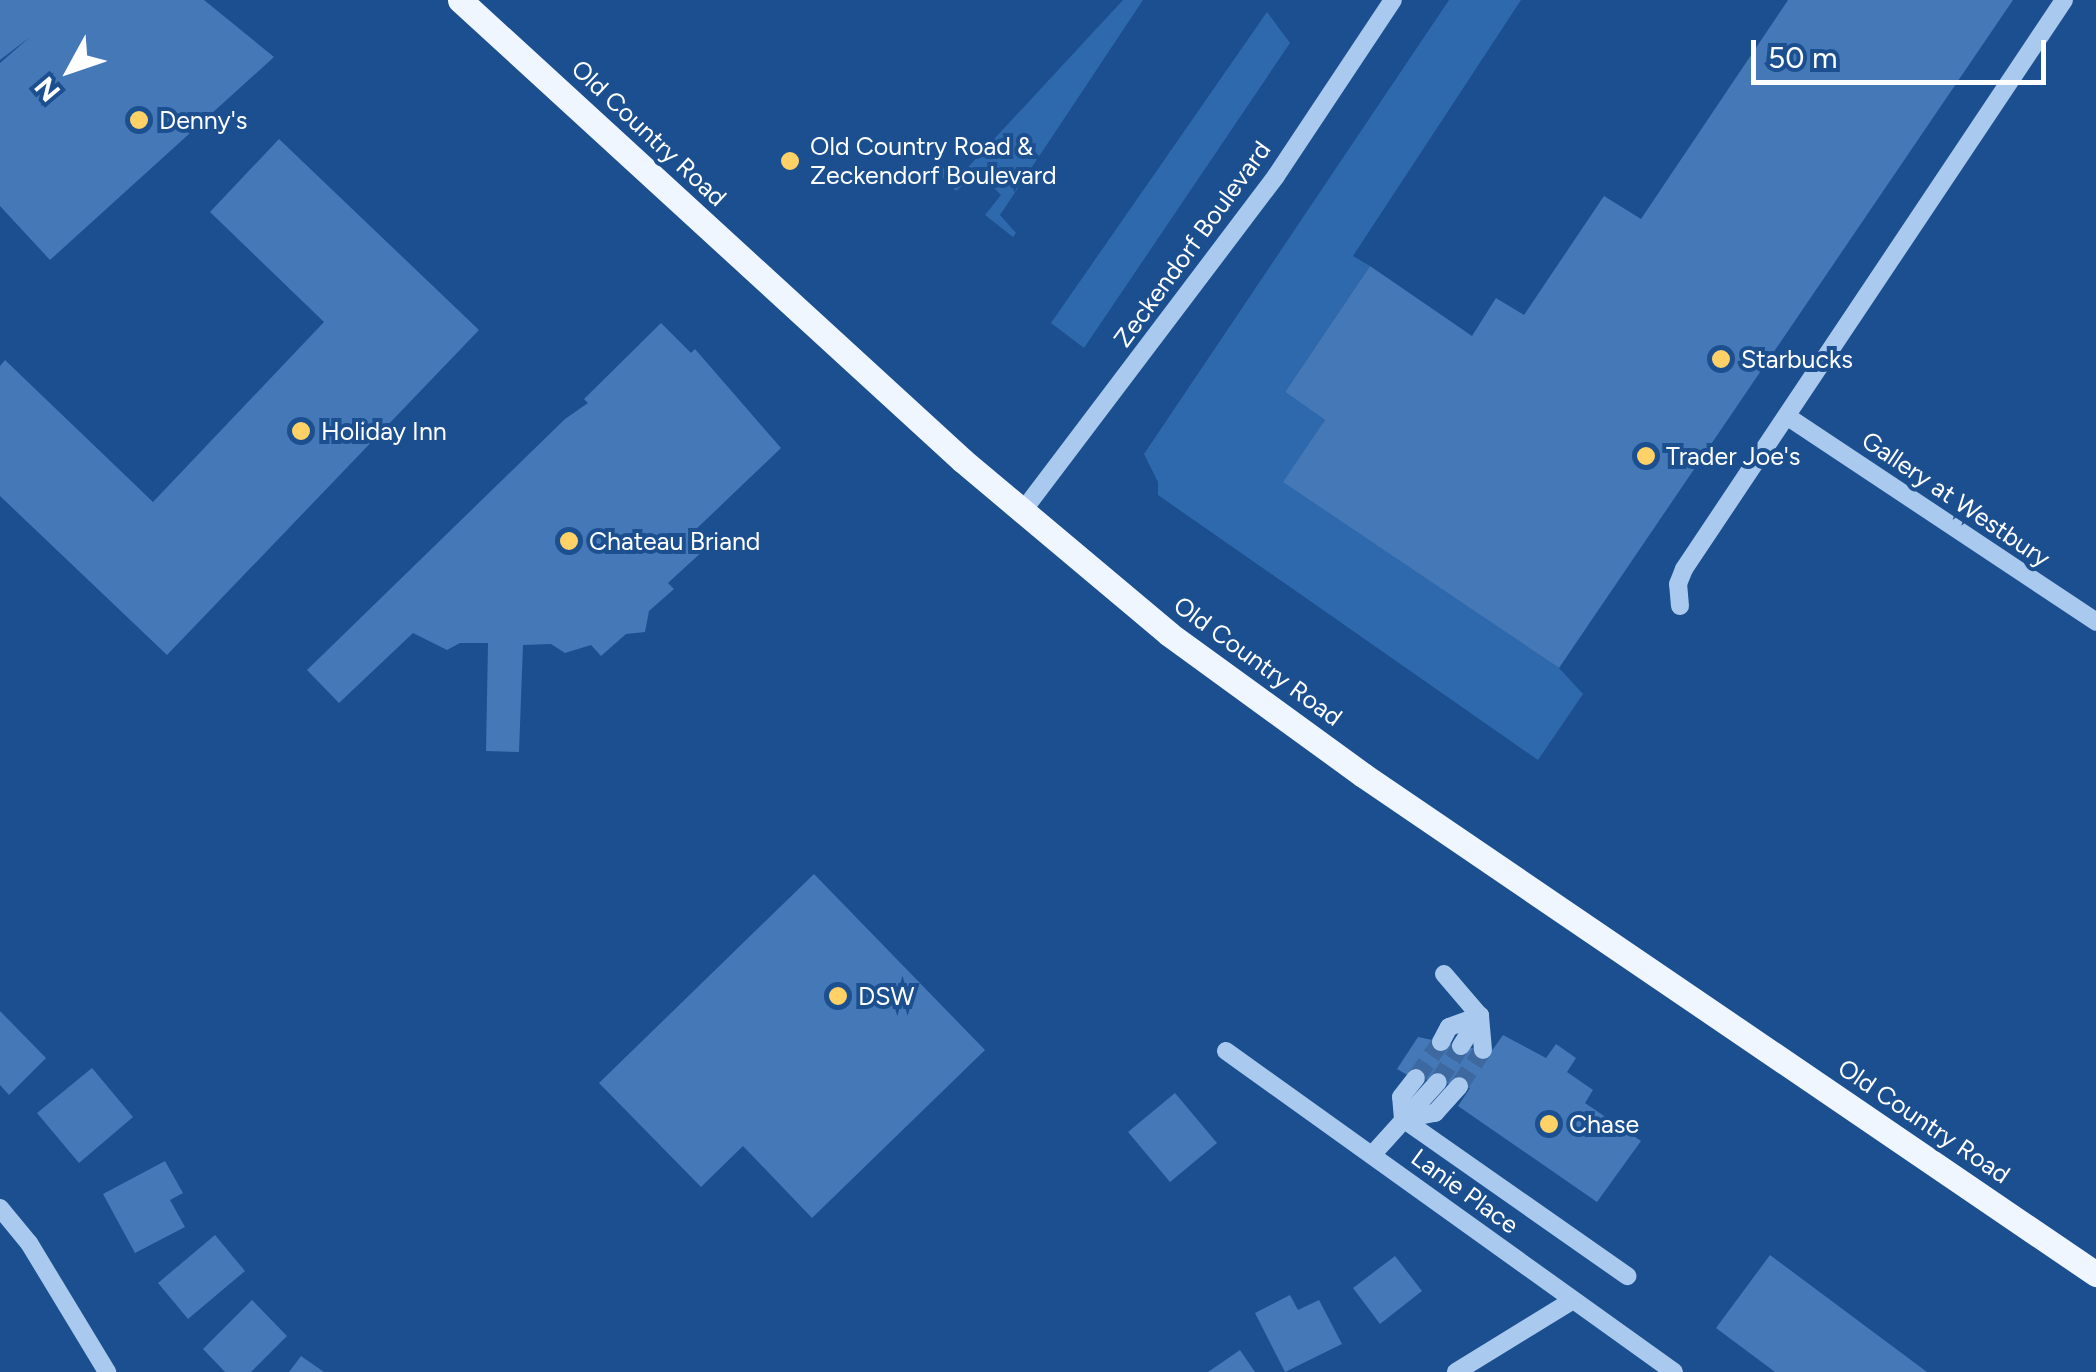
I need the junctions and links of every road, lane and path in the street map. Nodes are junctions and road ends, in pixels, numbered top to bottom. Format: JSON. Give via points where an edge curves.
{"nodes":[{"id":1,"x":460,"y":0,"type":"edge"},
{"id":2,"x":1393,"y":0,"type":"edge"},
{"id":3,"x":2064,"y":0,"type":"edge"},
{"id":4,"x":1788,"y":417,"type":"junction"},
{"id":5,"x":1022,"y":512,"type":"junction"},
{"id":6,"x":1680,"y":606,"type":"dead end"},
{"id":7,"x":2096,"y":622,"type":"edge"},
{"id":8,"x":1444,"y":974,"type":"dead end"},
{"id":9,"x":1480,"y":1016,"type":"junction"},
{"id":10,"x":1441,"y":1042,"type":"tunnel mouth"},
{"id":11,"x":1462,"y":1046,"type":"tunnel mouth"},
{"id":12,"x":1483,"y":1050,"type":"tunnel mouth"},
{"id":13,"x":1226,"y":1051,"type":"dead end"},
{"id":14,"x":1416,"y":1078,"type":"tunnel mouth"},
{"id":15,"x":1438,"y":1082,"type":"tunnel mouth"},
{"id":16,"x":1459,"y":1086,"type":"tunnel mouth"},
{"id":17,"x":1403,"y":1119,"type":"junction"},
{"id":18,"x":1372,"y":1155,"type":"junction"},
{"id":19,"x":0,"y":1208,"type":"edge"},
{"id":20,"x":2096,"y":1274,"type":"edge"},
{"id":21,"x":1626,"y":1276,"type":"dead end"},
{"id":22,"x":1572,"y":1300,"type":"junction"},
{"id":23,"x":107,"y":1372,"type":"edge"},
{"id":24,"x":1456,"y":1372,"type":"edge"},
{"id":25,"x":1674,"y":1372,"type":"edge"}],
"edges":[{"from":1,"to":5,"type":"main road","name":"Old Country Road"},
{"from":2,"to":5,"type":"street","name":"Zeckendorf Boulevard","via":[[1276,176]]},
{"from":3,"to":4,"type":"street"},
{"from":4,"to":6,"type":"street","via":[[1684,569]]},
{"from":4,"to":7,"type":"street","name":"Gallery at Westbury"},
{"from":5,"to":20,"type":"main road","name":"Old Country Road","via":[[1168,634],[1332,752]]},
{"from":8,"to":9,"type":"street"},
{"from":9,"to":10,"type":"street","via":[[1449,1027]]},
{"from":9,"to":11,"type":"street"},
{"from":9,"to":12,"type":"street"},
{"from":13,"to":18,"type":"street","name":"Lanie Place"},
{"from":14,"to":17,"type":"street","via":[[1401,1096]]},
{"from":15,"to":17,"type":"street"},
{"from":16,"to":17,"type":"street","via":[[1435,1113]]},
{"from":17,"to":18,"type":"street"},
{"from":17,"to":21,"type":"street"},
{"from":18,"to":22,"type":"street","name":"Lanie Place"},
{"from":19,"to":23,"type":"street"},
{"from":22,"to":24,"type":"street"},
{"from":22,"to":25,"type":"street","name":"Lanie Place"}]}
